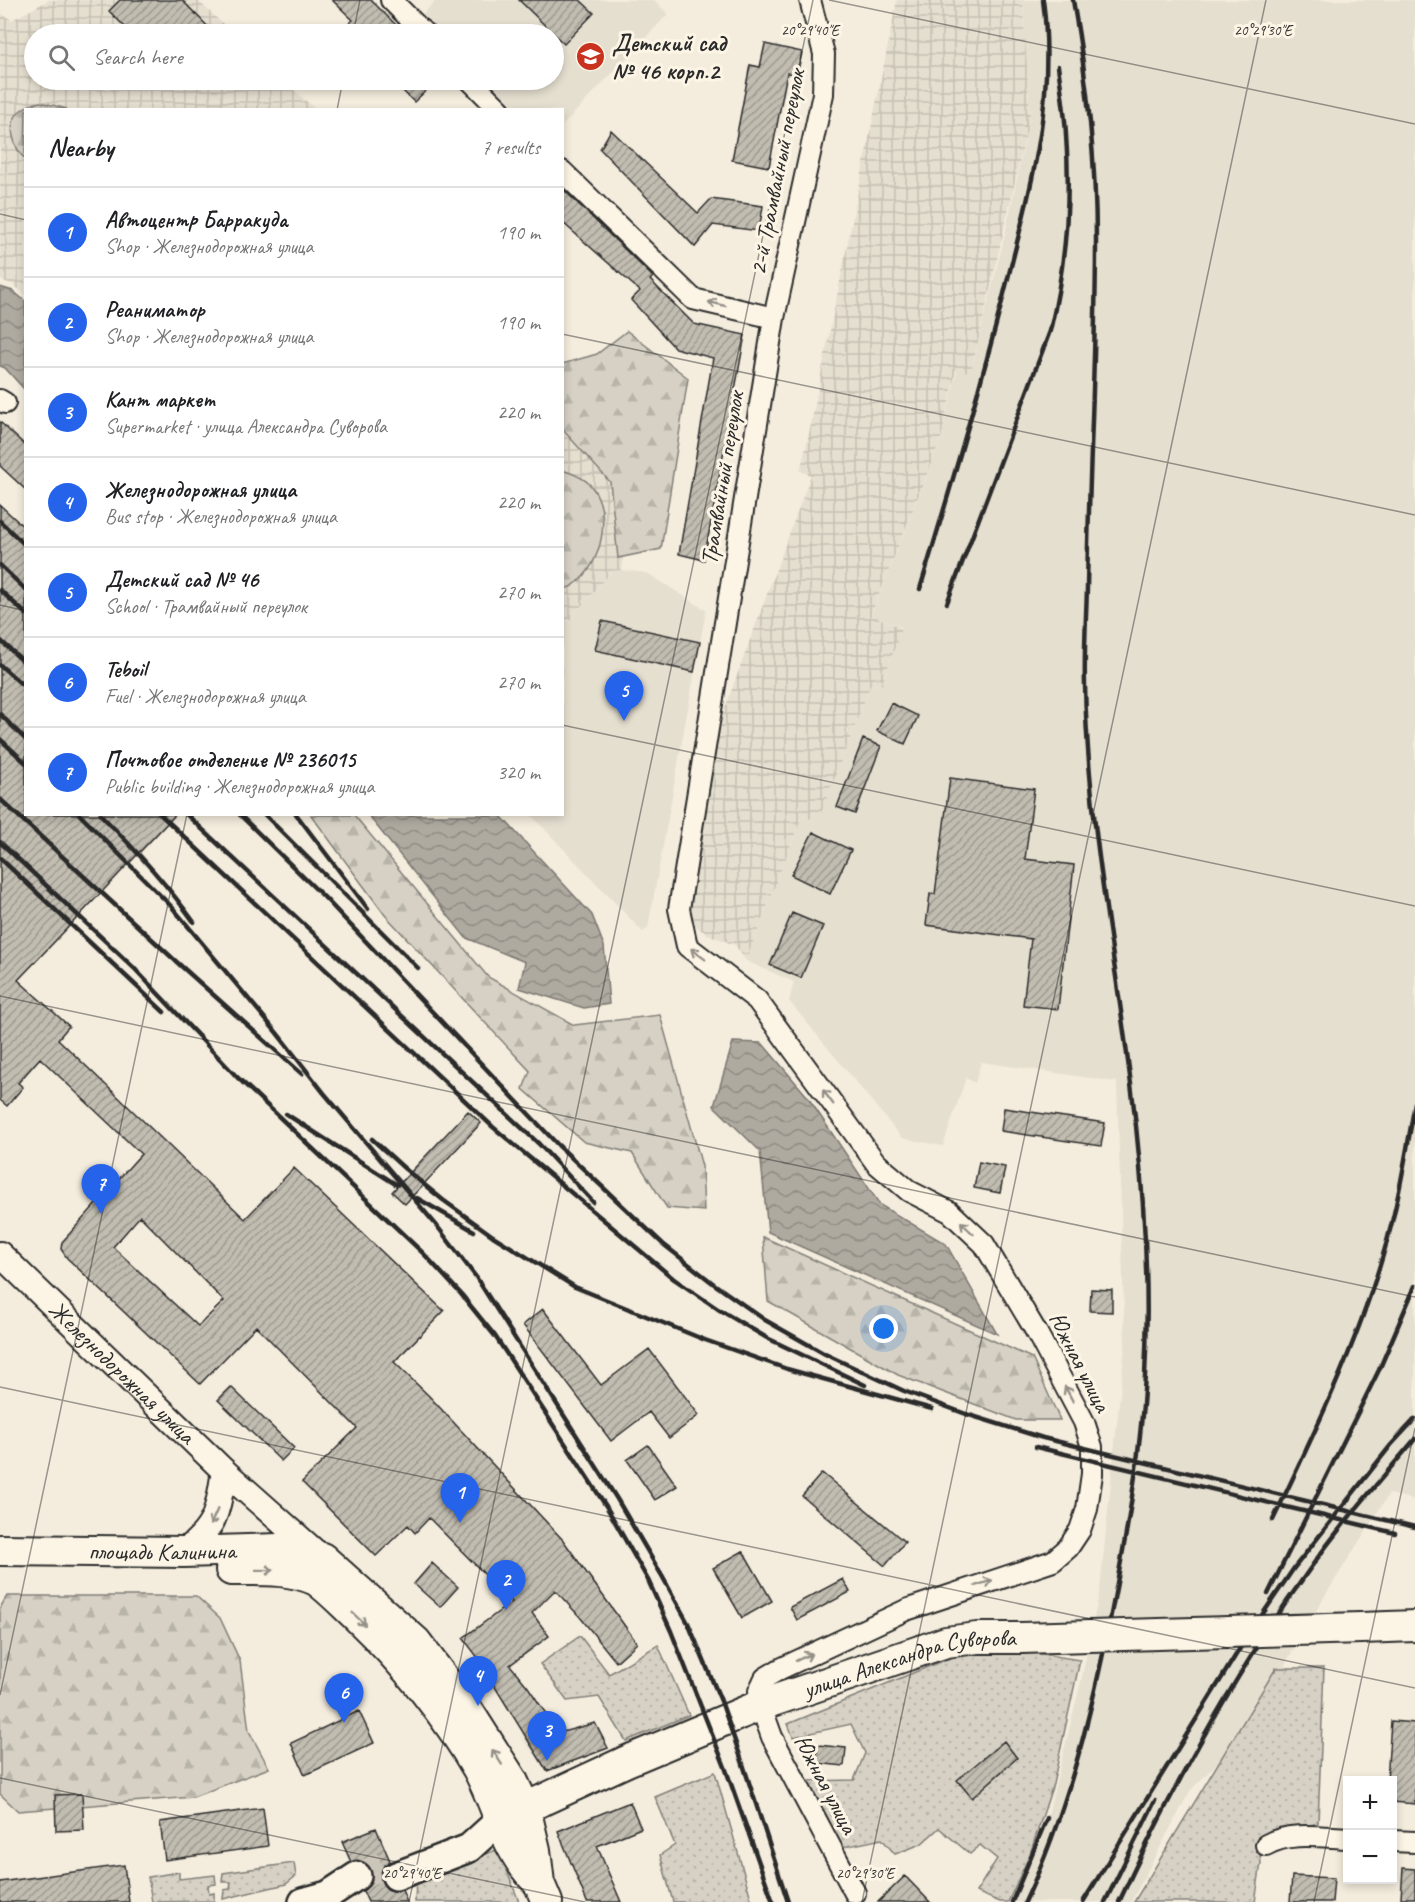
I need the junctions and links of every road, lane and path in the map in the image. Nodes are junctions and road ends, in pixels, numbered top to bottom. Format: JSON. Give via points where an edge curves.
{"nodes":[{"id":1,"x":391,"y":0,"type":"edge"},
{"id":2,"x":810,"y":0,"type":"edge"},
{"id":3,"x":415,"y":24,"type":"edge"},
{"id":4,"x":480,"y":90,"type":"edge"},
{"id":5,"x":498,"y":108,"type":"edge"},
{"id":6,"x":564,"y":173,"type":"edge"},
{"id":7,"x":774,"y":318,"type":"junction"},
{"id":8,"x":679,"y":909,"type":"joint"},
{"id":9,"x":0,"y":1254,"type":"edge"},
{"id":10,"x":224,"y":1472,"type":"junction"},
{"id":11,"x":0,"y":1550,"type":"edge"},
{"id":12,"x":184,"y":1552,"type":"junction"},
{"id":13,"x":0,"y":1569,"type":"edge"},
{"id":14,"x":319,"y":1569,"type":"junction"},
{"id":15,"x":1415,"y":1626,"type":"edge"},
{"id":16,"x":760,"y":1698,"type":"junction"},
{"id":17,"x":513,"y":1814,"type":"junction"},
{"id":18,"x":1343,"y":1839,"type":"edge"},
{"id":19,"x":1397,"y":1841,"type":"edge"},
{"id":20,"x":1415,"y":1842,"type":"edge"},
{"id":21,"x":1266,"y":1845,"type":"dead end"},
{"id":22,"x":394,"y":1870,"type":"tunnel mouth"},
{"id":23,"x":354,"y":1889,"type":"tunnel mouth"},
{"id":24,"x":543,"y":1892,"type":"edge"},
{"id":25,"x":855,"y":1893,"type":"dead end"},
{"id":26,"x":303,"y":1902,"type":"edge"}],
"edges":[{"from":1,"to":3,"type":"street"},
{"from":2,"to":7,"type":"street","name":"2-й Трамвайный переулок","via":[[824,54],[823,94]]},
{"from":4,"to":5,"type":"street"},
{"from":7,"to":6,"type":"street","one_way":true,"via":[[693,298]]},
{"from":7,"to":8,"type":"street","name":"Трамвайный переулок"},
{"from":16,"to":8,"type":"street","name":"Южная улица","one_way":true,"via":[[765,1678],[906,1610],[1053,1561],[1080,1530],[1087,1509],[1092,1447],[1084,1422],[1042,1343],[984,1244],[950,1212],[909,1191],[876,1163],[757,999],[687,946]]},
{"from":9,"to":10,"type":"street","name":"Железнодорожная улица"},
{"from":10,"to":12,"type":"street","one_way":true,"via":[[217,1514],[203,1538]]},
{"from":10,"to":14,"type":"street","name":"Железнодорожная улица"},
{"from":11,"to":12,"type":"main road","name":"площадь Калинина"},
{"from":12,"to":14,"type":"main road","name":"площадь Калинина","via":[[300,1551]]},
{"from":13,"to":14,"type":"main road","name":"площадь Калинина","one_way":true,"via":[[280,1570],[303,1574]]},
{"from":14,"to":17,"type":"main road","name":"Железнодорожная улица","via":[[416,1642],[468,1711],[512,1780]]},
{"from":15,"to":16,"type":"main road","name":"улица Александра Суворова","bridge":true,"via":[[977,1638],[946,1642]]},
{"from":16,"to":17,"type":"main road","name":"улица Александра Суворова"},
{"from":16,"to":25,"type":"street","name":"Южная улица","via":[[772,1737]]},
{"from":17,"to":22,"type":"main road","via":[[469,1848]]},
{"from":17,"to":24,"type":"main road","name":"Железнодорожная улица","via":[[535,1850]]},
{"from":18,"to":21,"type":"street","via":[[1297,1836]]},
{"from":19,"to":20,"type":"street"},
{"from":23,"to":26,"type":"main road"}]}
